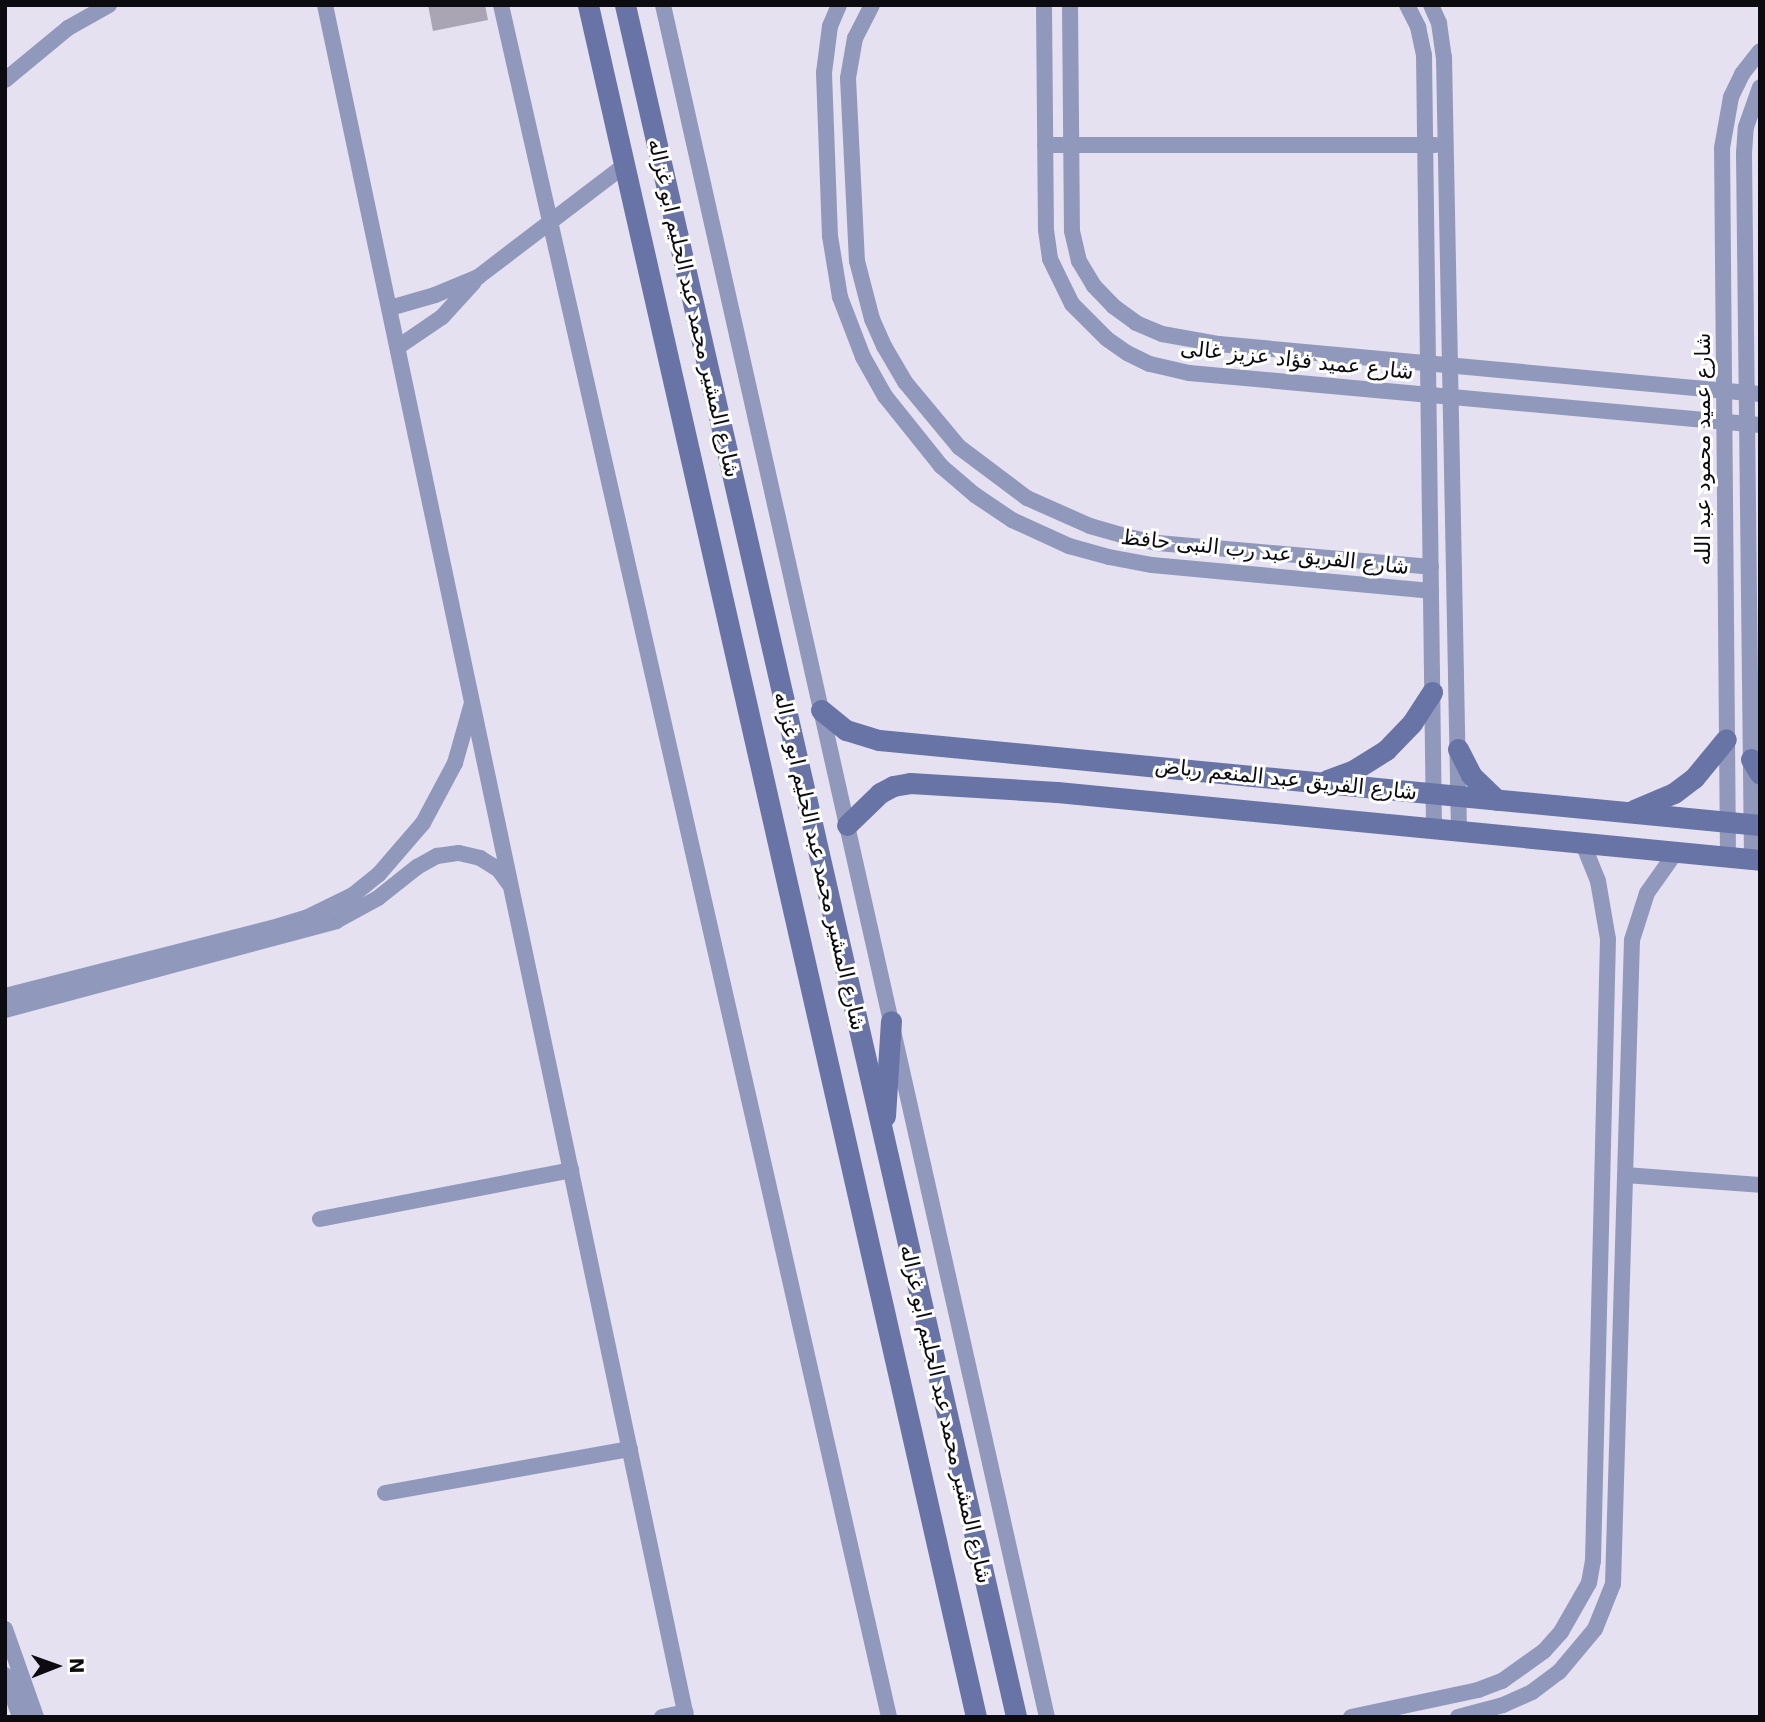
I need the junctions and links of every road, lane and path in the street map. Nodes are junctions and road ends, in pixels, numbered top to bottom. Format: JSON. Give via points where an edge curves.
{"nodes":[{"id":1,"x":109,"y":5,"type":"edge"},
{"id":2,"x":325,"y":5,"type":"edge"},
{"id":3,"x":501,"y":5,"type":"edge"},
{"id":4,"x":588,"y":5,"type":"edge"},
{"id":5,"x":625,"y":5,"type":"edge"},
{"id":6,"x":663,"y":5,"type":"edge"},
{"id":7,"x":839,"y":5,"type":"edge"},
{"id":8,"x":872,"y":5,"type":"edge"},
{"id":9,"x":1044,"y":5,"type":"edge"},
{"id":10,"x":1070,"y":5,"type":"edge"},
{"id":11,"x":1407,"y":5,"type":"edge"},
{"id":12,"x":1431,"y":5,"type":"edge"},
{"id":13,"x":1760,"y":51,"type":"edge"},
{"id":14,"x":5,"y":80,"type":"edge"},
{"id":15,"x":1760,"y":86,"type":"edge"},
{"id":16,"x":1045,"y":145,"type":"junction"},
{"id":17,"x":1072,"y":145,"type":"junction"},
{"id":18,"x":1425,"y":145,"type":"junction"},
{"id":19,"x":1446,"y":145,"type":"junction"},
{"id":20,"x":625,"y":165,"type":"junction"},
{"id":21,"x":549,"y":222,"type":"junction"},
{"id":22,"x":478,"y":277,"type":"junction"},
{"id":23,"x":390,"y":308,"type":"junction"},
{"id":24,"x":398,"y":347,"type":"junction"},
{"id":25,"x":1428,"y":363,"type":"junction"},
{"id":26,"x":1450,"y":366,"type":"junction"},
{"id":27,"x":1724,"y":391,"type":"junction"},
{"id":28,"x":1428,"y":394,"type":"junction"},
{"id":29,"x":1753,"y":394,"type":"edge"},
{"id":30,"x":1451,"y":397,"type":"junction"},
{"id":31,"x":1724,"y":422,"type":"junction"},
{"id":32,"x":1753,"y":424,"type":"edge"},
{"id":33,"x":1431,"y":568,"type":"junction"},
{"id":34,"x":1431,"y":591,"type":"junction"},
{"id":35,"x":1726,"y":601,"type":"junction"},
{"id":36,"x":1754,"y":603,"type":"edge"},
{"id":37,"x":1726,"y":626,"type":"junction"},
{"id":38,"x":1754,"y":630,"type":"edge"},
{"id":39,"x":1432,"y":692,"type":"junction"},
{"id":40,"x":473,"y":697,"type":"junction"},
{"id":41,"x":821,"y":710,"type":"junction"},
{"id":42,"x":1726,"y":738,"type":"junction"},
{"id":43,"x":1458,"y":749,"type":"junction"},
{"id":44,"x":1059,"y":757,"type":"junction"},
{"id":45,"x":1755,"y":767,"type":"edge"},
{"id":46,"x":1320,"y":783,"type":"junction"},
{"id":47,"x":1058,"y":792,"type":"junction"},
{"id":48,"x":1433,"y":794,"type":"junction"},
{"id":49,"x":1459,"y":796,"type":"junction"},
{"id":50,"x":1497,"y":800,"type":"junction"},
{"id":51,"x":1628,"y":813,"type":"junction"},
{"id":52,"x":1727,"y":822,"type":"junction"},
{"id":53,"x":847,"y":825,"type":"junction"},
{"id":54,"x":1756,"y":825,"type":"edge"},
{"id":55,"x":1434,"y":829,"type":"junction"},
{"id":56,"x":1459,"y":831,"type":"junction"},
{"id":57,"x":1583,"y":844,"type":"junction"},
{"id":58,"x":1676,"y":852,"type":"junction"},
{"id":59,"x":1728,"y":857,"type":"junction"},
{"id":60,"x":1756,"y":860,"type":"edge"},
{"id":61,"x":511,"y":888,"type":"junction"},
{"id":62,"x":5,"y":996,"type":"edge"},
{"id":63,"x":5,"y":1010,"type":"edge"},
{"id":64,"x":891,"y":1021,"type":"junction"},
{"id":65,"x":883,"y":1139,"type":"junction"},
{"id":66,"x":571,"y":1170,"type":"junction"},
{"id":67,"x":1625,"y":1175,"type":"junction"},
{"id":68,"x":1760,"y":1185,"type":"edge"},
{"id":69,"x":320,"y":1219,"type":"dead end"},
{"id":70,"x":913,"y":1273,"type":"junction"},
{"id":71,"x":876,"y":1282,"type":"junction"},
{"id":72,"x":1598,"y":1284,"type":"junction"},
{"id":73,"x":1621,"y":1286,"type":"junction"},
{"id":74,"x":629,"y":1448,"type":"junction"},
{"id":75,"x":385,"y":1493,"type":"dead end"},
{"id":76,"x":5,"y":1629,"type":"edge"},
{"id":77,"x":1561,"y":1632,"type":"junction"},
{"id":78,"x":1581,"y":1649,"type":"junction"},
{"id":79,"x":5,"y":1675,"type":"edge"},
{"id":80,"x":686,"y":1714,"type":"edge"},
{"id":81,"x":20,"y":1717,"type":"edge"},
{"id":82,"x":36,"y":1717,"type":"edge"},
{"id":83,"x":662,"y":1717,"type":"edge"},
{"id":84,"x":889,"y":1717,"type":"edge"},
{"id":85,"x":976,"y":1717,"type":"edge"},
{"id":86,"x":1016,"y":1717,"type":"edge"},
{"id":87,"x":1047,"y":1717,"type":"edge"},
{"id":88,"x":1351,"y":1717,"type":"edge"},
{"id":89,"x":1458,"y":1717,"type":"edge"}],
"edges":[{"from":1,"to":14,"type":"street","via":[[68,29]]},
{"from":2,"to":23,"type":"street"},
{"from":3,"to":21,"type":"street"},
{"from":4,"to":20,"type":"street","name":"شارع المشير محمد عبد الحليم ابو غزاله"},
{"from":5,"to":65,"type":"street","name":"شارع المشير محمد عبد الحليم ابو غزاله"},
{"from":6,"to":41,"type":"street"},
{"from":7,"to":34,"type":"street","name":"شارع الفريق عبد رب النبى حافظ","via":[[830,26],[824,73],[830,236],[840,297],[863,357],[885,396],[941,466],[1012,520],[1069,546],[1109,557]]},
{"from":8,"to":33,"type":"street","name":"شارع الفريق عبد رب النبى حافظ","via":[[855,38],[848,78],[854,235],[861,281],[872,319],[905,382],[959,447],[1027,498],[1124,536]]},
{"from":9,"to":16,"type":"street","name":"شارع عميد فؤاد عزيز غالى"},
{"from":10,"to":17,"type":"street","name":"شارع عميد فؤاد عزيز غالى"},
{"from":11,"to":18,"type":"street","name":"شارع الفريق عبد رب النبى حافظ","via":[[1424,55]]},
{"from":12,"to":19,"type":"street","via":[[1444,57]]},
{"from":13,"to":27,"type":"street","name":"شارع عميد محمود عبد الله","via":[[1742,74],[1724,122]]},
{"from":15,"to":29,"type":"street","name":"شارع عميد محمود عبد الله","via":[[1746,127],[1744,153]]},
{"from":16,"to":17,"type":"street"},
{"from":16,"to":28,"type":"street","name":"شارع عميد فؤاد عزيز غالى","via":[[1050,259],[1072,304],[1107,340],[1150,363],[1189,373]]},
{"from":17,"to":18,"type":"street"},
{"from":17,"to":25,"type":"street","name":"شارع عميد فؤاد عزيز غالى","via":[[1072,231],[1079,261],[1100,292],[1136,323],[1190,340]]},
{"from":18,"to":19,"type":"street"},
{"from":18,"to":25,"type":"street","name":"شارع الفريق عبد رب النبى حافظ"},
{"from":19,"to":26,"type":"street"},
{"from":20,"to":21,"type":"street"},
{"from":20,"to":71,"type":"street","name":"شارع المشير محمد عبد الحليم ابو غزاله"},
{"from":21,"to":22,"type":"street"},
{"from":21,"to":84,"type":"street"},
{"from":22,"to":23,"type":"street"},
{"from":22,"to":24,"type":"street","via":[[442,317]]},
{"from":23,"to":24,"type":"street"},
{"from":24,"to":40,"type":"street"},
{"from":25,"to":26,"type":"street","name":"شارع عميد فؤاد عزيز غالى"},
{"from":25,"to":28,"type":"street","name":"شارع الفريق عبد رب النبى حافظ"},
{"from":26,"to":27,"type":"street","name":"شارع عميد فؤاد عزيز غالى"},
{"from":26,"to":30,"type":"street"},
{"from":27,"to":29,"type":"street","name":"شارع عميد فؤاد عزيز غالى"},
{"from":27,"to":31,"type":"street","name":"شارع عميد محمود عبد الله"},
{"from":28,"to":30,"type":"street","name":"شارع عميد فؤاد عزيز غالى"},
{"from":28,"to":33,"type":"street","name":"شارع الفريق عبد رب النبى حافظ"},
{"from":29,"to":32,"type":"street","name":"شارع عميد محمود عبد الله"},
{"from":30,"to":31,"type":"street","name":"شارع عميد فؤاد عزيز غالى"},
{"from":30,"to":43,"type":"street"},
{"from":31,"to":32,"type":"street","name":"شارع عميد فؤاد عزيز غالى"},
{"from":31,"to":35,"type":"street","name":"شارع عميد محمود عبد الله"},
{"from":32,"to":36,"type":"street","name":"شارع عميد محمود عبد الله"},
{"from":33,"to":34,"type":"street","name":"شارع الفريق عبد رب النبى حافظ"},
{"from":34,"to":39,"type":"street","name":"شارع الفريق عبد رب النبى حافظ"},
{"from":35,"to":36,"type":"street"},
{"from":35,"to":37,"type":"street","name":"شارع عميد محمود عبد الله"},
{"from":36,"to":38,"type":"street","name":"شارع عميد محمود عبد الله"},
{"from":37,"to":38,"type":"street"},
{"from":37,"to":42,"type":"street","name":"شارع عميد محمود عبد الله"},
{"from":38,"to":45,"type":"street","name":"شارع عميد محمود عبد الله"},
{"from":39,"to":46,"type":"street","via":[[1412,723],[1386,750],[1354,770]]},
{"from":39,"to":48,"type":"street","name":"شارع الفريق عبد رب النبى حافظ"},
{"from":40,"to":61,"type":"street"},
{"from":40,"to":62,"type":"street","via":[[455,763],[423,823],[379,874],[353,895],[308,918]]},
{"from":41,"to":44,"type":"street","name":"شارع الفريق عبد المنعم رياض","via":[[846,730],[867,738]]},
{"from":41,"to":53,"type":"street"},
{"from":42,"to":51,"type":"street","via":[[1695,778],[1674,793]]},
{"from":42,"to":52,"type":"street","name":"شارع عميد محمود عبد الله"},
{"from":43,"to":49,"type":"street"},
{"from":43,"to":50,"type":"street","via":[[1471,775]]},
{"from":44,"to":46,"type":"street","name":"شارع الفريق عبد المنعم رياض"},
{"from":44,"to":47,"type":"street"},
{"from":45,"to":54,"type":"street","name":"شارع عميد محمود عبد الله"},
{"from":46,"to":48,"type":"street","name":"شارع الفريق عبد المنعم رياض"},
{"from":47,"to":53,"type":"street","name":"شارع الفريق عبد المنعم رياض","via":[[910,783],[880,793]]},
{"from":47,"to":55,"type":"street","name":"شارع الفريق عبد المنعم رياض"},
{"from":48,"to":49,"type":"street","name":"شارع الفريق عبد المنعم رياض"},
{"from":48,"to":55,"type":"street","name":"شارع الفريق عبد رب النبى حافظ"},
{"from":49,"to":50,"type":"street","name":"شارع الفريق عبد المنعم رياض"},
{"from":49,"to":56,"type":"street"},
{"from":50,"to":51,"type":"street","name":"شارع الفريق عبد المنعم رياض"},
{"from":51,"to":52,"type":"street","name":"شارع الفريق عبد المنعم رياض"},
{"from":52,"to":54,"type":"street","name":"شارع الفريق عبد المنعم رياض"},
{"from":52,"to":59,"type":"street","name":"شارع عميد محمود عبد الله"},
{"from":53,"to":64,"type":"street"},
{"from":54,"to":60,"type":"street","name":"شارع عميد محمود عبد الله"},
{"from":55,"to":56,"type":"street","name":"شارع الفريق عبد المنعم رياض"},
{"from":56,"to":57,"type":"street","name":"شارع الفريق عبد المنعم رياض"},
{"from":57,"to":58,"type":"street","name":"شارع الفريق عبد المنعم رياض"},
{"from":57,"to":72,"type":"street","via":[[1600,890],[1608,939]]},
{"from":58,"to":59,"type":"street","name":"شارع الفريق عبد المنعم رياض"},
{"from":58,"to":67,"type":"street","via":[[1647,893],[1632,940]]},
{"from":59,"to":60,"type":"street","name":"شارع الفريق عبد المنعم رياض"},
{"from":61,"to":63,"type":"street","via":[[499,870],[480,858],[459,853],[437,856],[336,921]]},
{"from":61,"to":66,"type":"street"},
{"from":64,"to":65,"type":"street"},
{"from":64,"to":87,"type":"street"},
{"from":65,"to":70,"type":"street","name":"شارع المشير محمد عبد الحليم ابو غزاله"},
{"from":66,"to":69,"type":"street"},
{"from":66,"to":74,"type":"street"},
{"from":67,"to":68,"type":"street"},
{"from":67,"to":73,"type":"street"},
{"from":70,"to":71,"type":"street"},
{"from":70,"to":86,"type":"street","name":"شارع المشير محمد عبد الحليم ابو غزاله"},
{"from":71,"to":85,"type":"street","name":"شارع المشير محمد عبد الحليم ابو غزاله"},
{"from":72,"to":73,"type":"street"},
{"from":72,"to":77,"type":"street","via":[[1593,1561],[1589,1583]]},
{"from":73,"to":78,"type":"street","via":[[1613,1584]]},
{"from":74,"to":75,"type":"street"},
{"from":74,"to":80,"type":"street"},
{"from":76,"to":82,"type":"street"},
{"from":77,"to":78,"type":"street"},
{"from":77,"to":88,"type":"street","via":[[1524,1667],[1478,1690]]},
{"from":78,"to":89,"type":"street","via":[[1532,1692]]},
{"from":79,"to":81,"type":"street"},
{"from":80,"to":83,"type":"street"}]}
